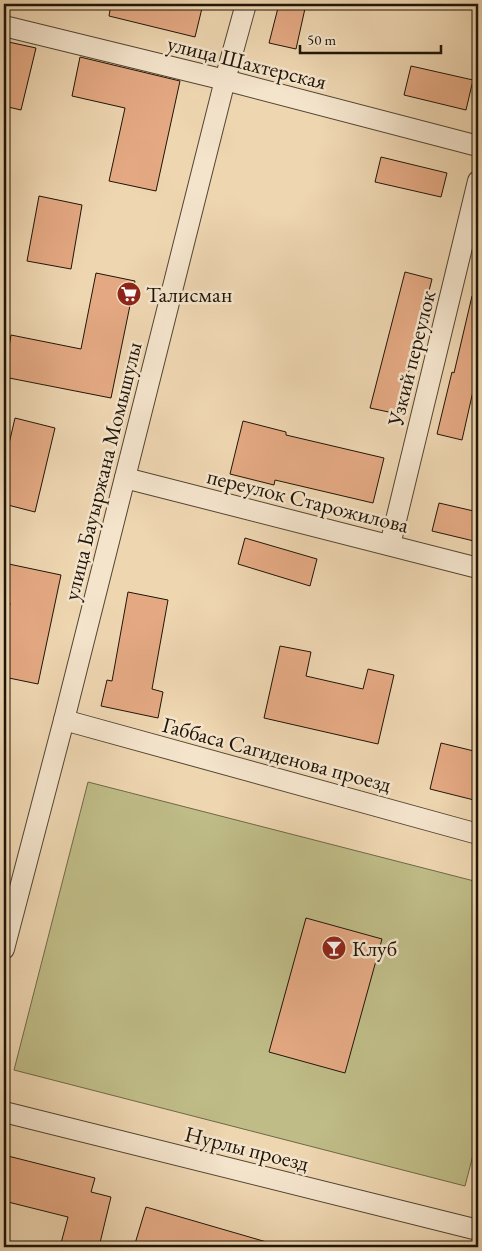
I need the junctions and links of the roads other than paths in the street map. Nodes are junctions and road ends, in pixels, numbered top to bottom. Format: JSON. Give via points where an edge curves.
{"nodes":[{"id":1,"x":246,"y":4,"type":"edge"},
{"id":2,"x":4,"y":26,"type":"edge"},
{"id":3,"x":225,"y":80,"type":"junction"},
{"id":4,"x":478,"y":146,"type":"edge"},
{"id":5,"x":478,"y":181,"type":"edge"},
{"id":6,"x":125,"y":478,"type":"junction"},
{"id":7,"x":390,"y":545,"type":"junction"},
{"id":8,"x":478,"y":568,"type":"edge"},
{"id":9,"x":64,"y":720,"type":"junction"},
{"id":10,"x":478,"y":834,"type":"edge"},
{"id":11,"x":5,"y":937,"type":"edge"},
{"id":12,"x":4,"y":1112,"type":"edge"},
{"id":13,"x":478,"y":1230,"type":"edge"}],
"edges":[{"from":1,"to":3,"type":"street","name":"улица Бауыржана Момышулы"},
{"from":2,"to":3,"type":"street","name":"улица Шахтерская"},
{"from":3,"to":4,"type":"street","name":"улица Шахтерская"},
{"from":3,"to":6,"type":"street","name":"улица Бауыржана Момышулы"},
{"from":5,"to":7,"type":"street","name":"Узкий переулок"},
{"from":6,"to":7,"type":"street","name":"переулок Старожилова"},
{"from":6,"to":9,"type":"street","name":"улица Бауыржана Момышулы"},
{"from":7,"to":8,"type":"street","name":"переулок Старожилова"},
{"from":9,"to":10,"type":"street","name":"Габбаса Сагиденова проезд"},
{"from":9,"to":11,"type":"street","name":"улица Бауыржана Момышулы"},
{"from":12,"to":13,"type":"street","name":"Нурлы проезд"}]}
